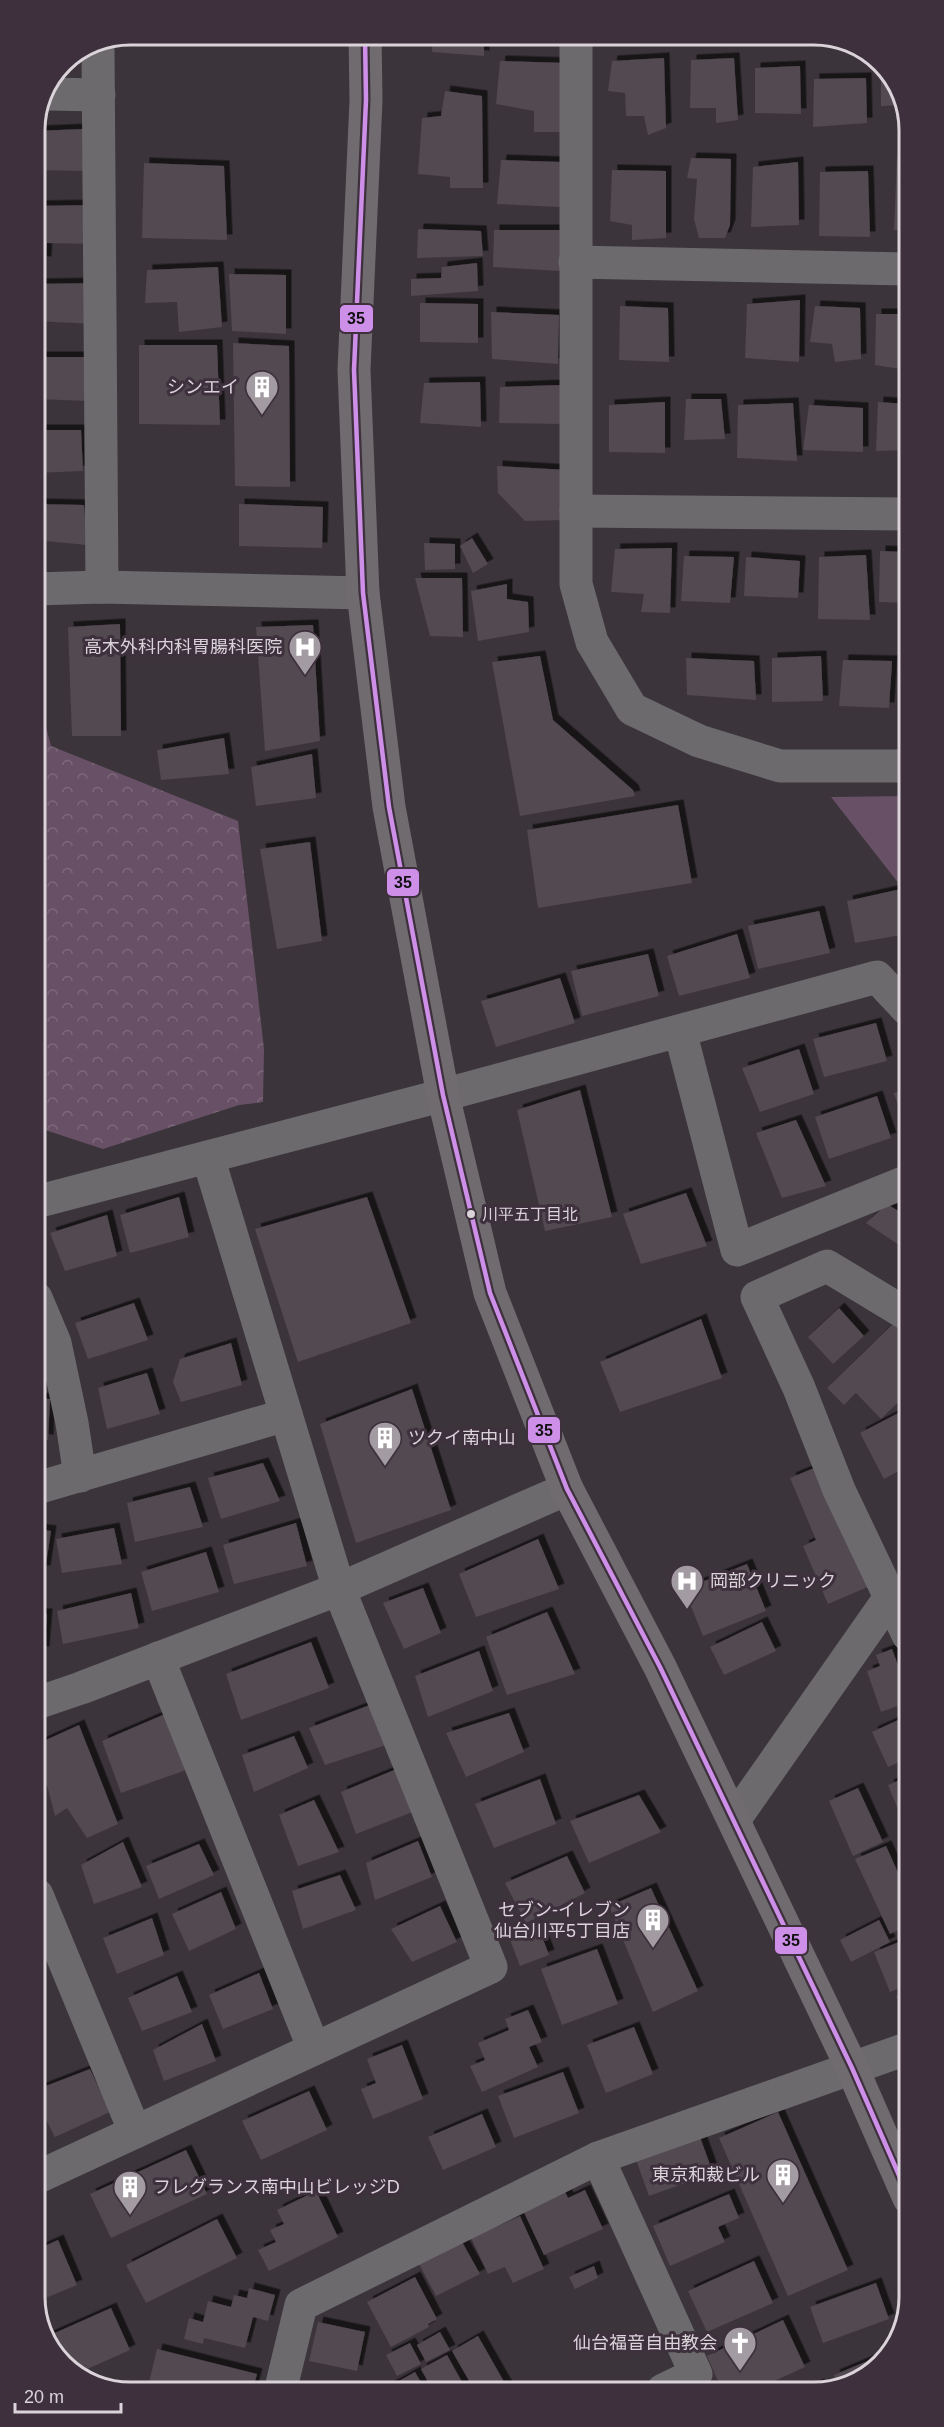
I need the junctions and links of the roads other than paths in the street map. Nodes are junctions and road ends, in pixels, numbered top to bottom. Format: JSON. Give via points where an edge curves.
{"nodes":[{"id":1,"x":365,"y":45,"type":"edge"},
{"id":2,"x":576,"y":45,"type":"edge"},
{"id":3,"x":98,"y":52,"type":"edge"},
{"id":4,"x":54,"y":94,"type":"edge"},
{"id":5,"x":99,"y":95,"type":"junction"},
{"id":6,"x":575,"y":262,"type":"junction"},
{"id":7,"x":899,"y":269,"type":"edge"},
{"id":8,"x":576,"y":511,"type":"junction"},
{"id":9,"x":899,"y":514,"type":"edge"},
{"id":10,"x":102,"y":587,"type":"junction"},
{"id":11,"x":45,"y":589,"type":"edge"},
{"id":12,"x":363,"y":593,"type":"junction"},
{"id":13,"x":899,"y":766,"type":"edge"},
{"id":14,"x":899,"y":1000,"type":"edge"},
{"id":15,"x":680,"y":1031,"type":"junction"},
{"id":16,"x":443,"y":1095,"type":"junction"},
{"id":17,"x":208,"y":1157,"type":"junction"},
{"id":18,"x":899,"y":1185,"type":"edge"},
{"id":19,"x":45,"y":1200,"type":"edge"},
{"id":20,"x":899,"y":1310,"type":"edge"},
{"id":21,"x":45,"y":1320,"type":"edge"},
{"id":22,"x":286,"y":1415,"type":"junction"},
{"id":23,"x":80,"y":1476,"type":"junction"},
{"id":24,"x":45,"y":1486,"type":"edge"},
{"id":25,"x":567,"y":1490,"type":"junction"},
{"id":26,"x":339,"y":1589,"type":"junction"},
{"id":27,"x":891,"y":1596,"type":"junction"},
{"id":28,"x":899,"y":1613,"type":"edge"},
{"id":29,"x":158,"y":1658,"type":"junction"},
{"id":30,"x":45,"y":1700,"type":"edge"},
{"id":31,"x":734,"y":1820,"type":"junction"},
{"id":32,"x":45,"y":1914,"type":"edge"},
{"id":33,"x":314,"y":2049,"type":"junction"},
{"id":34,"x":899,"y":2052,"type":"edge"},
{"id":35,"x":852,"y":2068,"type":"junction"},
{"id":36,"x":135,"y":2132,"type":"junction"},
{"id":37,"x":598,"y":2158,"type":"junction"},
{"id":38,"x":45,"y":2174,"type":"edge"},
{"id":39,"x":899,"y":2175,"type":"edge"},
{"id":40,"x":282,"y":2382,"type":"edge"},
{"id":41,"x":680,"y":2382,"type":"edge"}],
"edges":[{"from":1,"to":12,"type":"street","via":[[354,370]]},
{"from":2,"to":6,"type":"street"},
{"from":3,"to":5,"type":"street"},
{"from":4,"to":5,"type":"street"},
{"from":5,"to":10,"type":"street"},
{"from":6,"to":7,"type":"street"},
{"from":6,"to":8,"type":"street"},
{"from":8,"to":9,"type":"street"},
{"from":8,"to":13,"type":"street","via":[[578,593],[592,642],[632,708],[699,741],[780,766]]},
{"from":10,"to":11,"type":"street"},
{"from":10,"to":12,"type":"street"},
{"from":12,"to":16,"type":"street","via":[[389,807]]},
{"from":14,"to":15,"type":"street","via":[[877,977]]},
{"from":15,"to":16,"type":"street"},
{"from":15,"to":18,"type":"street","via":[[737,1250]]},
{"from":16,"to":17,"type":"street"},
{"from":16,"to":25,"type":"street","via":[[489,1293]]},
{"from":17,"to":19,"type":"street"},
{"from":17,"to":22,"type":"street"},
{"from":20,"to":27,"type":"street","via":[[827,1266],[758,1297],[839,1490]]},
{"from":21,"to":23,"type":"street","via":[[54,1343]]},
{"from":22,"to":23,"type":"street"},
{"from":22,"to":26,"type":"street"},
{"from":23,"to":24,"type":"street"},
{"from":25,"to":26,"type":"street"},
{"from":25,"to":31,"type":"street","via":[[660,1667]]},
{"from":26,"to":29,"type":"street"},
{"from":26,"to":33,"type":"street","via":[[491,1967]]},
{"from":27,"to":28,"type":"street"},
{"from":27,"to":31,"type":"street"},
{"from":29,"to":30,"type":"street"},
{"from":29,"to":33,"type":"street"},
{"from":31,"to":35,"type":"street"},
{"from":32,"to":36,"type":"street"},
{"from":33,"to":36,"type":"street"},
{"from":34,"to":35,"type":"street"},
{"from":35,"to":37,"type":"street"},
{"from":35,"to":39,"type":"street"},
{"from":36,"to":38,"type":"street"},
{"from":37,"to":40,"type":"street","via":[[301,2305]]},
{"from":37,"to":41,"type":"street","via":[[696,2374]]}]}
